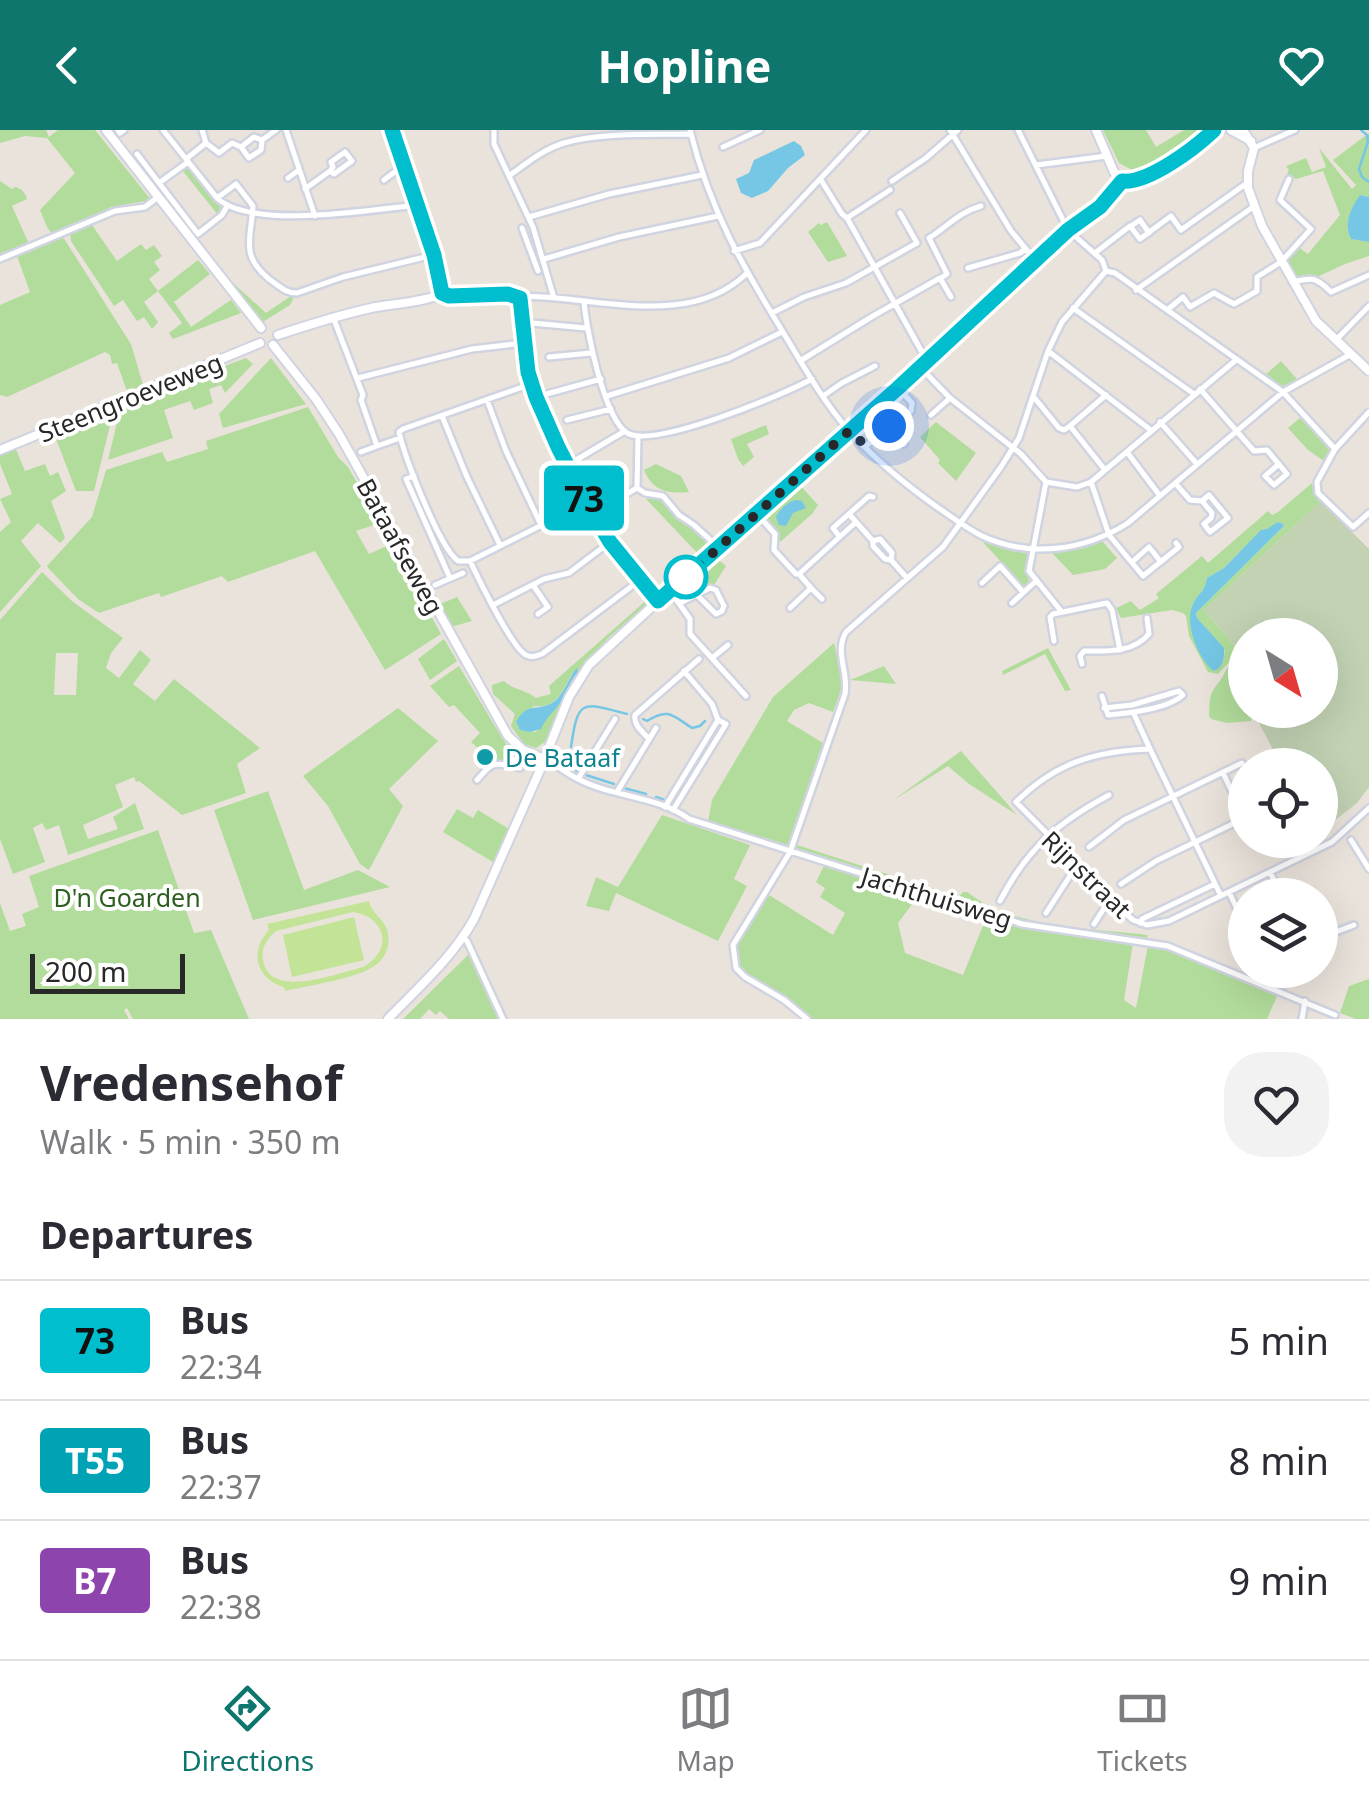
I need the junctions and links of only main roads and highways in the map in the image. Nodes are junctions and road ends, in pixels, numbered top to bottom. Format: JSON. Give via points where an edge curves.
{"nodes":[{"id":1,"x":106,"y":130,"type":"edge"},
{"id":2,"x":1096,"y":130,"type":"edge"},
{"id":3,"x":1218,"y":130,"type":"edge"},
{"id":4,"x":1232,"y":130,"type":"edge"},
{"id":5,"x":1243,"y":130,"type":"edge"},
{"id":6,"x":1252,"y":144,"type":"junction"},
{"id":7,"x":1122,"y":181,"type":"junction"},
{"id":8,"x":260,"y":328,"type":"junction"},
{"id":9,"x":278,"y":336,"type":"junction"},
{"id":10,"x":260,"y":343,"type":"junction"},
{"id":11,"x":273,"y":345,"type":"junction"},
{"id":12,"x":1369,"y":371,"type":"edge"},
{"id":13,"x":0,"y":450,"type":"edge"},
{"id":14,"x":658,"y":601,"type":"junction"},
{"id":15,"x":544,"y":760,"type":"junction"},
{"id":16,"x":388,"y":1019,"type":"edge"}],
"edges":[{"from":1,"to":8,"type":"main road"},
{"from":2,"to":7,"type":"main road"},
{"from":3,"to":7,"type":"main road","via":[[1139,180]]},
{"from":4,"to":6,"type":"main road"},
{"from":5,"to":6,"type":"main road"},
{"from":6,"to":12,"type":"main road","via":[[1253,207],[1316,321]]},
{"from":7,"to":14,"type":"main road"},
{"from":8,"to":9,"type":"main road","via":[[272,326]]},
{"from":8,"to":10,"type":"main road"},
{"from":9,"to":11,"type":"main road"},
{"from":9,"to":14,"type":"main road","via":[[442,293],[520,298],[531,384],[592,515]]},
{"from":10,"to":11,"type":"main road"},
{"from":10,"to":13,"type":"main road","name":"Steengroeveweg"},
{"from":11,"to":15,"type":"main road","name":"Bataafseweg","via":[[332,422],[508,736]]},
{"from":14,"to":15,"type":"main road","via":[[577,682]]},
{"from":15,"to":16,"type":"main road","via":[[463,938]]}]}
